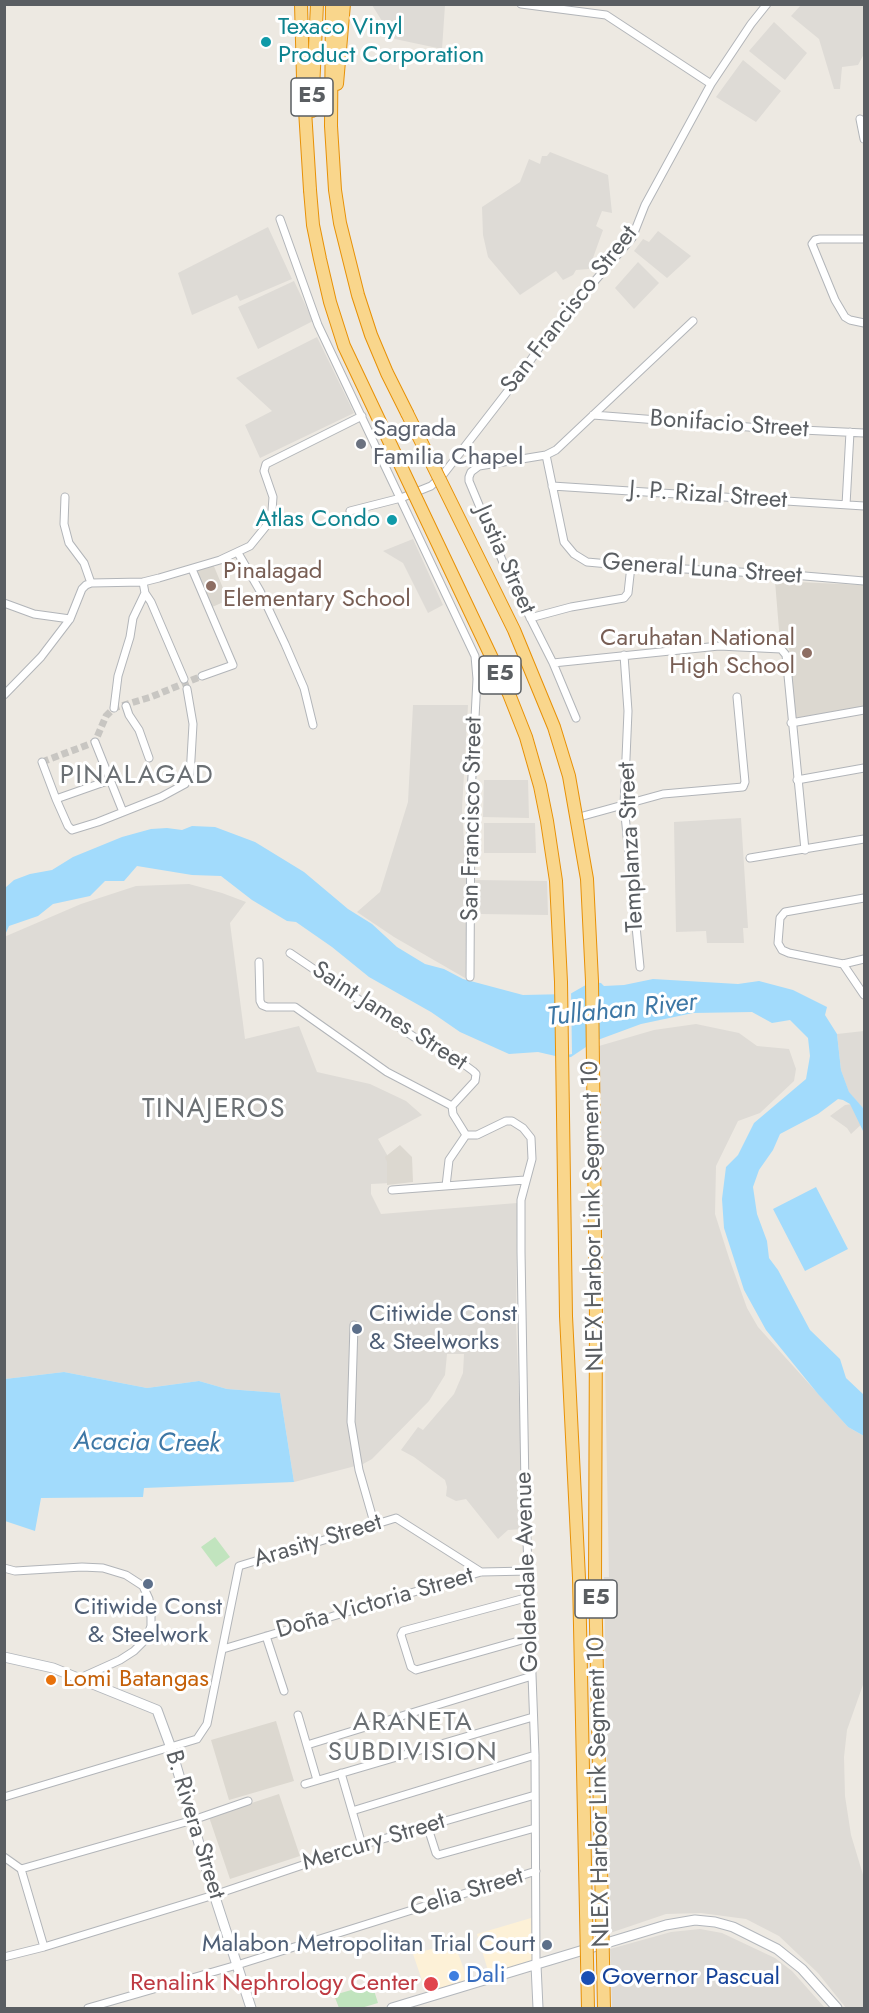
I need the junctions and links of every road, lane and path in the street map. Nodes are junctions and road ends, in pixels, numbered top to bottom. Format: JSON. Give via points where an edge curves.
{"nodes":[{"id":1,"x":301,"y":4,"type":"edge"},
{"id":2,"x":317,"y":4,"type":"edge"},
{"id":3,"x":332,"y":4,"type":"edge"},
{"id":4,"x":344,"y":4,"type":"edge"},
{"id":5,"x":521,"y":4,"type":"edge"},
{"id":6,"x":767,"y":4,"type":"edge"},
{"id":7,"x":711,"y":84,"type":"junction"},
{"id":8,"x":860,"y":119,"type":"dead end"},
{"id":9,"x":864,"y":139,"type":"edge"},
{"id":10,"x":310,"y":190,"type":"junction"},
{"id":11,"x":335,"y":190,"type":"junction"},
{"id":12,"x":280,"y":219,"type":"dead end"},
{"id":13,"x":864,"y":239,"type":"edge"},
{"id":14,"x":693,"y":321,"type":"dead end"},
{"id":15,"x":864,"y":323,"type":"edge"},
{"id":16,"x":593,"y":415,"type":"junction"},
{"id":17,"x":362,"y":416,"type":"junction"},
{"id":18,"x":850,"y":432,"type":"junction"},
{"id":19,"x":864,"y":433,"type":"edge"},
{"id":20,"x":546,"y":455,"type":"junction"},
{"id":21,"x":552,"y":486,"type":"junction"},
{"id":22,"x":65,"y":497,"type":"dead end"},
{"id":23,"x":401,"y":498,"type":"junction"},
{"id":24,"x":846,"y":505,"type":"junction"},
{"id":25,"x":864,"y":506,"type":"edge"},
{"id":26,"x":350,"y":511,"type":"dead end"},
{"id":27,"x":238,"y":553,"type":"junction"},
{"id":28,"x":631,"y":566,"type":"junction"},
{"id":29,"x":192,"y":569,"type":"junction"},
{"id":30,"x":864,"y":581,"type":"edge"},
{"id":31,"x":143,"y":582,"type":"junction"},
{"id":32,"x":90,"y":584,"type":"junction"},
{"id":33,"x":145,"y":593,"type":"junction"},
{"id":34,"x":4,"y":603,"type":"edge"},
{"id":35,"x":530,"y":618,"type":"junction"},
{"id":36,"x":70,"y":619,"type":"junction"},
{"id":37,"x":624,"y":655,"type":"junction"},
{"id":38,"x":553,"y":663,"type":"junction"},
{"id":39,"x":202,"y":676,"type":"tunnel mouth"},
{"id":40,"x":184,"y":679,"type":"dead end"},
{"id":41,"x":187,"y":689,"type":"dead end"},
{"id":42,"x":4,"y":695,"type":"edge"},
{"id":43,"x":737,"y":697,"type":"dead end"},
{"id":44,"x":126,"y":705,"type":"dead end"},
{"id":45,"x":114,"y":708,"type":"dead end"},
{"id":46,"x":864,"y":710,"type":"edge"},
{"id":47,"x":576,"y":718,"type":"dead end"},
{"id":48,"x":791,"y":723,"type":"junction"},
{"id":49,"x":313,"y":725,"type":"dead end"},
{"id":50,"x":95,"y":742,"type":"dead end"},
{"id":51,"x":148,"y":758,"type":"dead end"},
{"id":52,"x":42,"y":762,"type":"dead end"},
{"id":53,"x":864,"y":768,"type":"edge"},
{"id":54,"x":110,"y":780,"type":"junction"},
{"id":55,"x":797,"y":780,"type":"junction"},
{"id":56,"x":56,"y":799,"type":"junction"},
{"id":57,"x":624,"y":805,"type":"junction"},
{"id":58,"x":123,"y":812,"type":"junction"},
{"id":59,"x":583,"y":816,"type":"dead end"},
{"id":60,"x":864,"y":839,"type":"edge"},
{"id":61,"x":805,"y":850,"type":"junction"},
{"id":62,"x":750,"y":858,"type":"dead end"},
{"id":63,"x":864,"y":898,"type":"edge"},
{"id":64,"x":290,"y":953,"type":"dead end"},
{"id":65,"x":864,"y":959,"type":"edge"},
{"id":66,"x":259,"y":962,"type":"dead end"},
{"id":67,"x":843,"y":964,"type":"junction"},
{"id":68,"x":640,"y":967,"type":"dead end"},
{"id":69,"x":470,"y":977,"type":"dead end"},
{"id":70,"x":864,"y":994,"type":"edge"},
{"id":71,"x":452,"y":1106,"type":"junction"},
{"id":72,"x":466,"y":1135,"type":"junction"},
{"id":73,"x":525,"y":1180,"type":"junction"},
{"id":74,"x":446,"y":1186,"type":"junction"},
{"id":75,"x":392,"y":1190,"type":"dead end"},
{"id":76,"x":354,"y":1325,"type":"dead end"},
{"id":77,"x":374,"y":1519,"type":"dead end"},
{"id":78,"x":4,"y":1568,"type":"edge"},
{"id":79,"x":529,"y":1570,"type":"junction"},
{"id":80,"x":481,"y":1572,"type":"junction"},
{"id":81,"x":529,"y":1597,"type":"junction"},
{"id":82,"x":266,"y":1636,"type":"junction"},
{"id":83,"x":529,"y":1638,"type":"junction"},
{"id":84,"x":222,"y":1649,"type":"junction"},
{"id":85,"x":4,"y":1657,"type":"edge"},
{"id":86,"x":532,"y":1677,"type":"junction"},
{"id":87,"x":80,"y":1678,"type":"junction"},
{"id":88,"x":284,"y":1691,"type":"dead end"},
{"id":89,"x":298,"y":1715,"type":"dead end"},
{"id":90,"x":533,"y":1717,"type":"junction"},
{"id":91,"x":307,"y":1745,"type":"junction"},
{"id":92,"x":171,"y":1748,"type":"junction"},
{"id":93,"x":535,"y":1755,"type":"junction"},
{"id":94,"x":341,"y":1773,"type":"junction"},
{"id":95,"x":317,"y":1780,"type":"junction"},
{"id":96,"x":305,"y":1784,"type":"dead end"},
{"id":97,"x":535,"y":1795,"type":"junction"},
{"id":98,"x":4,"y":1797,"type":"edge"},
{"id":99,"x":248,"y":1802,"type":"dead end"},
{"id":100,"x":352,"y":1811,"type":"junction"},
{"id":101,"x":193,"y":1820,"type":"junction"},
{"id":102,"x":427,"y":1826,"type":"junction"},
{"id":103,"x":535,"y":1828,"type":"junction"},
{"id":104,"x":362,"y":1845,"type":"junction"},
{"id":105,"x":4,"y":1857,"type":"edge"},
{"id":106,"x":21,"y":1869,"type":"junction"},
{"id":107,"x":536,"y":1871,"type":"junction"},
{"id":108,"x":214,"y":1894,"type":"junction"},
{"id":109,"x":44,"y":1947,"type":"junction"},
{"id":110,"x":4,"y":1957,"type":"edge"},
{"id":111,"x":237,"y":1965,"type":"junction"},
{"id":112,"x":536,"y":1965,"type":"junction"},
{"id":113,"x":88,"y":2008,"type":"edge"},
{"id":114,"x":251,"y":2008,"type":"edge"},
{"id":115,"x":392,"y":2008,"type":"edge"},
{"id":116,"x":537,"y":2008,"type":"edge"},
{"id":117,"x":588,"y":2008,"type":"edge"},
{"id":118,"x":604,"y":2008,"type":"edge"},
{"id":119,"x":837,"y":2008,"type":"edge"}],
"edges":[{"from":1,"to":10,"type":"highway"},
{"from":2,"to":10,"type":"highway","name":"NLEX Harbor Link Segment 10","number":"E5"},
{"from":3,"to":11,"type":"highway","name":"NLEX Harbor Link Segment 10","number":"E5","via":[[330,94]]},
{"from":4,"to":11,"type":"highway"},
{"from":5,"to":7,"type":"street","via":[[606,15]]},
{"from":6,"to":7,"type":"street","name":"San Francisco Street"},
{"from":7,"to":23,"type":"street","name":"San Francisco Street","via":[[645,205],[632,238],[548,335],[442,476],[431,486]]},
{"from":8,"to":9,"type":"street"},
{"from":10,"to":117,"type":"highway","name":"NLEX Harbor Link Segment 10","number":"E5","bridge":true,"via":[[320,259],[344,346],[509,694],[529,747],[547,821],[556,881],[561,982],[566,1316],[579,1578]]},
{"from":11,"to":118,"type":"highway","name":"NLEX Harbor Link Segment 10","number":"E5","bridge":true,"via":[[346,253],[371,336],[514,630],[554,727],[569,776],[587,879],[592,981],[595,1578]]},
{"from":12,"to":17,"type":"street","name":"San Francisco Street","via":[[318,325]]},
{"from":13,"to":15,"type":"street","via":[[820,239],[812,244],[845,316]]},
{"from":14,"to":16,"type":"street"},
{"from":16,"to":18,"type":"street","name":"Bonifacio Street"},
{"from":16,"to":20,"type":"street"},
{"from":17,"to":23,"type":"street","name":"San Francisco Street"},
{"from":17,"to":27,"type":"street","via":[[266,464],[264,471],[273,497],[271,516],[250,546]]},
{"from":18,"to":19,"type":"street","name":"Bonifacio Street"},
{"from":18,"to":24,"type":"street"},
{"from":20,"to":21,"type":"street","name":"General Luna Street"},
{"from":20,"to":35,"type":"street","name":"Justia Street","via":[[479,466],[469,477]]},
{"from":21,"to":24,"type":"street","name":"J. P. Rizal Street"},
{"from":21,"to":28,"type":"street","name":"General Luna Street","via":[[563,537],[570,550],[592,563]]},
{"from":22,"to":32,"type":"street","via":[[63,520],[69,543],[84,563]]},
{"from":23,"to":26,"type":"street"},
{"from":23,"to":69,"type":"street","name":"San Francisco Street","via":[[475,656]]},
{"from":24,"to":25,"type":"street","name":"J. P. Rizal Street"},
{"from":27,"to":29,"type":"street"},
{"from":27,"to":49,"type":"street","via":[[285,644]]},
{"from":28,"to":30,"type":"street","name":"General Luna Street"},
{"from":28,"to":35,"type":"street","via":[[624,598]]},
{"from":29,"to":31,"type":"street"},
{"from":29,"to":39,"type":"street","via":[[233,665]]},
{"from":31,"to":32,"type":"street"},
{"from":31,"to":33,"type":"street"},
{"from":32,"to":36,"type":"street","via":[[82,589]]},
{"from":33,"to":40,"type":"street"},
{"from":33,"to":45,"type":"street","via":[[133,618]]},
{"from":34,"to":36,"type":"street","via":[[34,614]]},
{"from":35,"to":38,"type":"street","name":"Justia Street"},
{"from":36,"to":42,"type":"street","via":[[41,657]]},
{"from":37,"to":38,"type":"street"},
{"from":37,"to":48,"type":"street","via":[[719,646],[781,649],[786,655]]},
{"from":37,"to":57,"type":"street","name":"Templanza Street","via":[[628,711]]},
{"from":38,"to":47,"type":"street","name":"Justia Street"},
{"from":41,"to":58,"type":"street","via":[[194,724],[190,776],[177,790]]},
{"from":43,"to":57,"type":"street","via":[[745,782],[742,787],[663,794]]},
{"from":44,"to":51,"type":"street"},
{"from":46,"to":48,"type":"street"},
{"from":48,"to":55,"type":"street"},
{"from":50,"to":54,"type":"street"},
{"from":52,"to":56,"type":"street"},
{"from":53,"to":55,"type":"street"},
{"from":54,"to":56,"type":"street"},
{"from":54,"to":58,"type":"street"},
{"from":55,"to":61,"type":"street"},
{"from":56,"to":58,"type":"street","via":[[72,830]]},
{"from":57,"to":59,"type":"street"},
{"from":57,"to":68,"type":"street","name":"Templanza Street"},
{"from":60,"to":61,"type":"street"},
{"from":61,"to":62,"type":"street"},
{"from":63,"to":67,"type":"street","via":[[785,912],[780,918],[777,943],[782,951]]},
{"from":64,"to":71,"type":"street","name":"Saint James Street","via":[[414,1037],[450,1054],[473,1071],[475,1081]]},
{"from":65,"to":67,"type":"street"},
{"from":66,"to":71,"type":"street","via":[[262,1005],[295,1007],[387,1071]]},
{"from":67,"to":70,"type":"street"},
{"from":71,"to":72,"type":"street","name":"Saint James Street"},
{"from":72,"to":73,"type":"street","via":[[477,1135],[506,1121],[523,1128],[531,1138],[532,1159]]},
{"from":72,"to":74,"type":"street","via":[[449,1160]]},
{"from":73,"to":74,"type":"street"},
{"from":73,"to":79,"type":"street","name":"Goldendale Avenue","via":[[521,1200],[521,1307]]},
{"from":74,"to":75,"type":"street"},
{"from":76,"to":77,"type":"street","via":[[351,1422],[359,1470]]},
{"from":78,"to":87,"type":"street","via":[[103,1568],[126,1575],[143,1586],[151,1614],[146,1640],[120,1660]]},
{"from":79,"to":80,"type":"street","name":"Doña Victoria Street"},
{"from":79,"to":81,"type":"street","name":"Goldendale Avenue"},
{"from":80,"to":82,"type":"street","name":"Doña Victoria Street"},
{"from":80,"to":84,"type":"street","name":"Arasity Street","via":[[396,1518],[239,1566]]},
{"from":81,"to":83,"type":"street","name":"Goldendale Avenue"},
{"from":81,"to":83,"type":"street","via":[[402,1633],[413,1670]]},
{"from":82,"to":84,"type":"street","name":"Doña Victoria Street"},
{"from":82,"to":88,"type":"street"},
{"from":83,"to":86,"type":"street","name":"Goldendale Avenue"},
{"from":84,"to":92,"type":"street","name":"Arasity Street","via":[[204,1731],[197,1739]]},
{"from":85,"to":87,"type":"street"},
{"from":86,"to":90,"type":"street","name":"Goldendale Avenue"},
{"from":86,"to":91,"type":"street"},
{"from":87,"to":92,"type":"street","name":"B. Rivera Street","via":[[157,1710]]},
{"from":89,"to":91,"type":"street"},
{"from":90,"to":93,"type":"street","name":"Goldendale Avenue"},
{"from":90,"to":94,"type":"street"},
{"from":91,"to":95,"type":"street"},
{"from":92,"to":98,"type":"street"},
{"from":92,"to":101,"type":"street","name":"B. Rivera Street"},
{"from":93,"to":97,"type":"street","name":"Goldendale Avenue"},
{"from":93,"to":100,"type":"street"},
{"from":94,"to":95,"type":"street"},
{"from":94,"to":100,"type":"street"},
{"from":95,"to":96,"type":"street"},
{"from":97,"to":102,"type":"street","name":"Mercury Street"},
{"from":97,"to":103,"type":"street","name":"Goldendale Avenue"},
{"from":99,"to":101,"type":"street"},
{"from":100,"to":104,"type":"street"},
{"from":101,"to":106,"type":"street"},
{"from":101,"to":108,"type":"street","name":"B. Rivera Street"},
{"from":102,"to":103,"type":"street","via":[[438,1855]]},
{"from":102,"to":104,"type":"street","name":"Mercury Street"},
{"from":103,"to":107,"type":"street","name":"Goldendale Avenue"},
{"from":104,"to":108,"type":"street","name":"Mercury Street"},
{"from":105,"to":106,"type":"street"},
{"from":106,"to":109,"type":"street"},
{"from":107,"to":111,"type":"street","name":"Celia Street"},
{"from":107,"to":112,"type":"street","name":"Goldendale Avenue"},
{"from":108,"to":109,"type":"street","name":"Mercury Street"},
{"from":108,"to":111,"type":"street","name":"B. Rivera Street"},
{"from":109,"to":110,"type":"street","name":"Mercury Street"},
{"from":111,"to":113,"type":"street","name":"Celia Street"},
{"from":111,"to":114,"type":"street","name":"B. Rivera Street"},
{"from":112,"to":115,"type":"street"},
{"from":112,"to":116,"type":"street"},
{"from":112,"to":119,"type":"street","via":[[666,1925],[710,1921],[741,1930],[777,1948]]}]}
